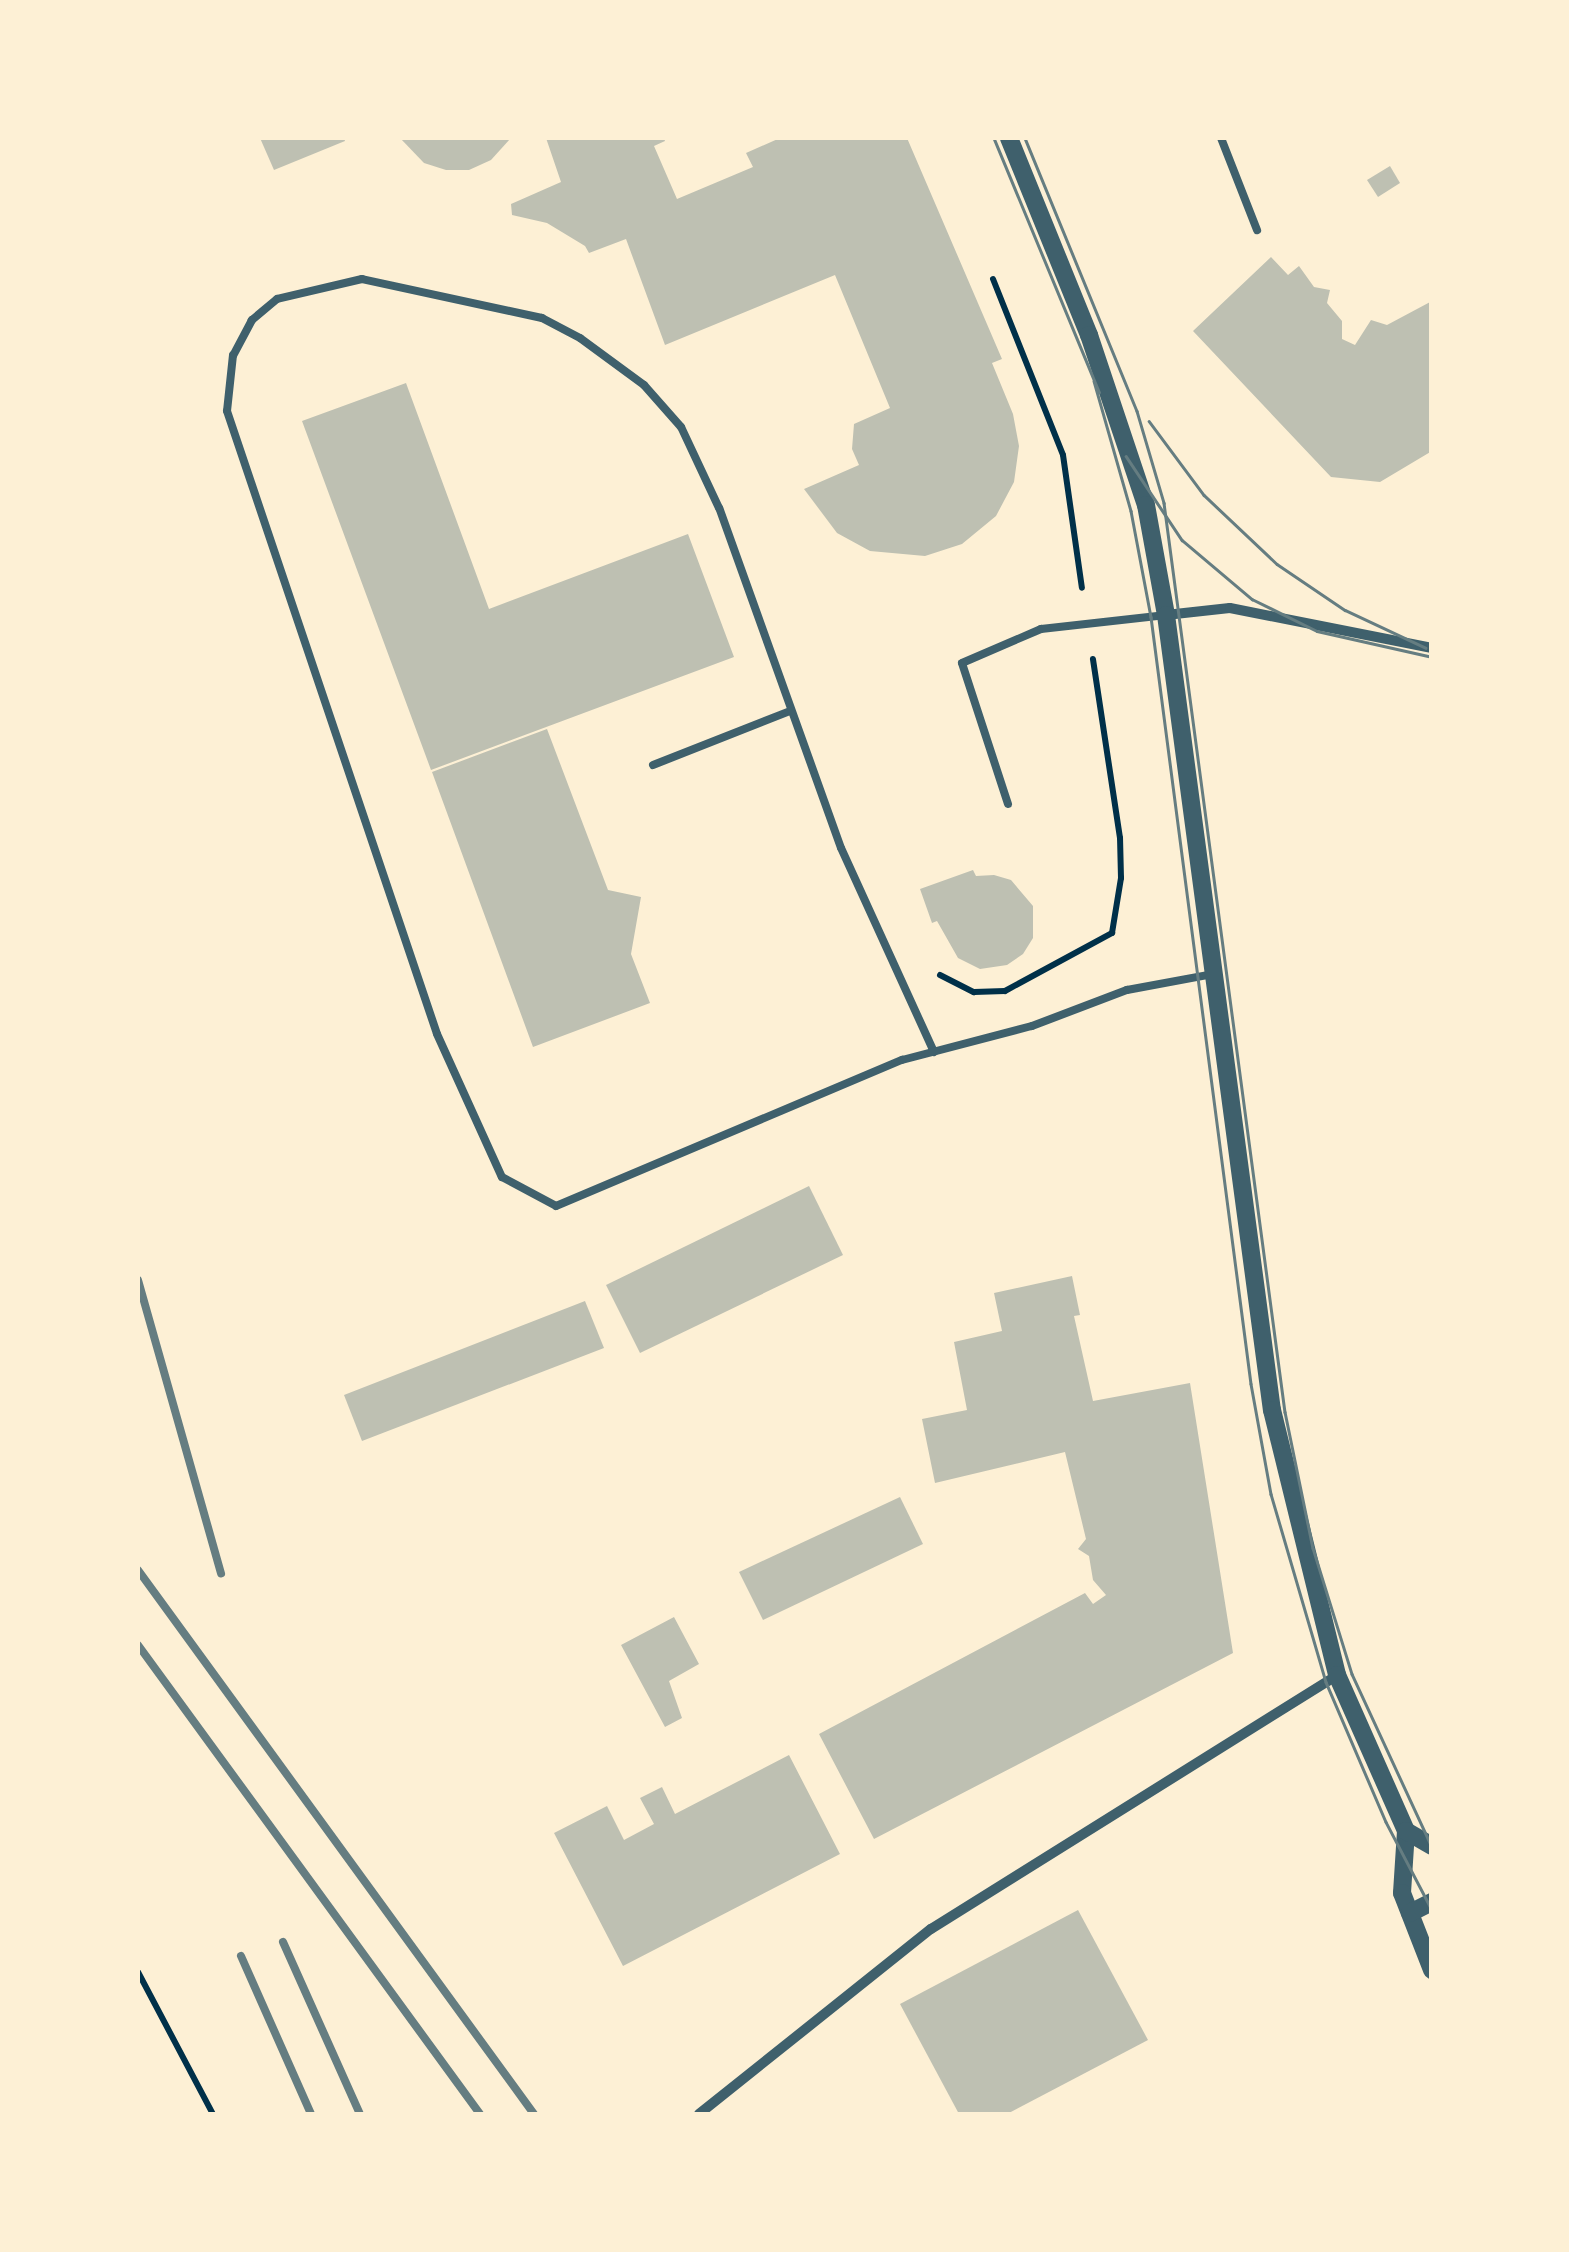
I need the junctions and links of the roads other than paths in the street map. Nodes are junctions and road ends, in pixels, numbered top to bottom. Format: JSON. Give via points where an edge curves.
{"nodes":[{"id":1,"x":1008,"y":138,"type":"edge"},
{"id":2,"x":1221,"y":138,"type":"edge"},
{"id":3,"x":1257,"y":230,"type":"dead end"},
{"id":4,"x":1166,"y":615,"type":"junction"},
{"id":5,"x":1432,"y":648,"type":"edge"},
{"id":6,"x":790,"y":710,"type":"junction"},
{"id":7,"x":654,"y":765,"type":"dead end"},
{"id":8,"x":1008,"y":804,"type":"dead end"},
{"id":9,"x":1212,"y":974,"type":"junction"},
{"id":10,"x":934,"y":1052,"type":"junction"},
{"id":11,"x":1337,"y":1674,"type":"junction"},
{"id":12,"x":1406,"y":1831,"type":"junction"},
{"id":13,"x":1432,"y":1846,"type":"edge"},
{"id":14,"x":1432,"y":1902,"type":"edge"},
{"id":15,"x":1410,"y":1913,"type":"junction"},
{"id":16,"x":1432,"y":1970,"type":"edge"},
{"id":17,"x":699,"y":2114,"type":"edge"}],
"edges":[{"from":1,"to":4,"type":"street","via":[[1126,438]]},
{"from":2,"to":3,"type":"lane"},
{"from":4,"to":5,"type":"street","via":[[1230,608]]},
{"from":4,"to":8,"type":"lane","via":[[1041,629],[962,663]]},
{"from":4,"to":9,"type":"street"},
{"from":6,"to":7,"type":"lane"},
{"from":6,"to":10,"type":"lane","via":[[841,848]]},
{"from":6,"to":10,"type":"lane","via":[[718,508],[680,427],[616,362],[542,318],[362,278],[278,299],[252,320],[233,355],[227,411],[437,1034],[502,1177],[556,1206]]},
{"from":9,"to":10,"type":"lane","via":[[1091,1000],[1032,1026]]},
{"from":9,"to":11,"type":"street","via":[[1272,1410]]},
{"from":11,"to":12,"type":"street"},
{"from":11,"to":17,"type":"street","via":[[931,1929]]},
{"from":12,"to":13,"type":"street"},
{"from":12,"to":15,"type":"street","via":[[1402,1893]]},
{"from":14,"to":15,"type":"street"},
{"from":15,"to":16,"type":"street"}]}
